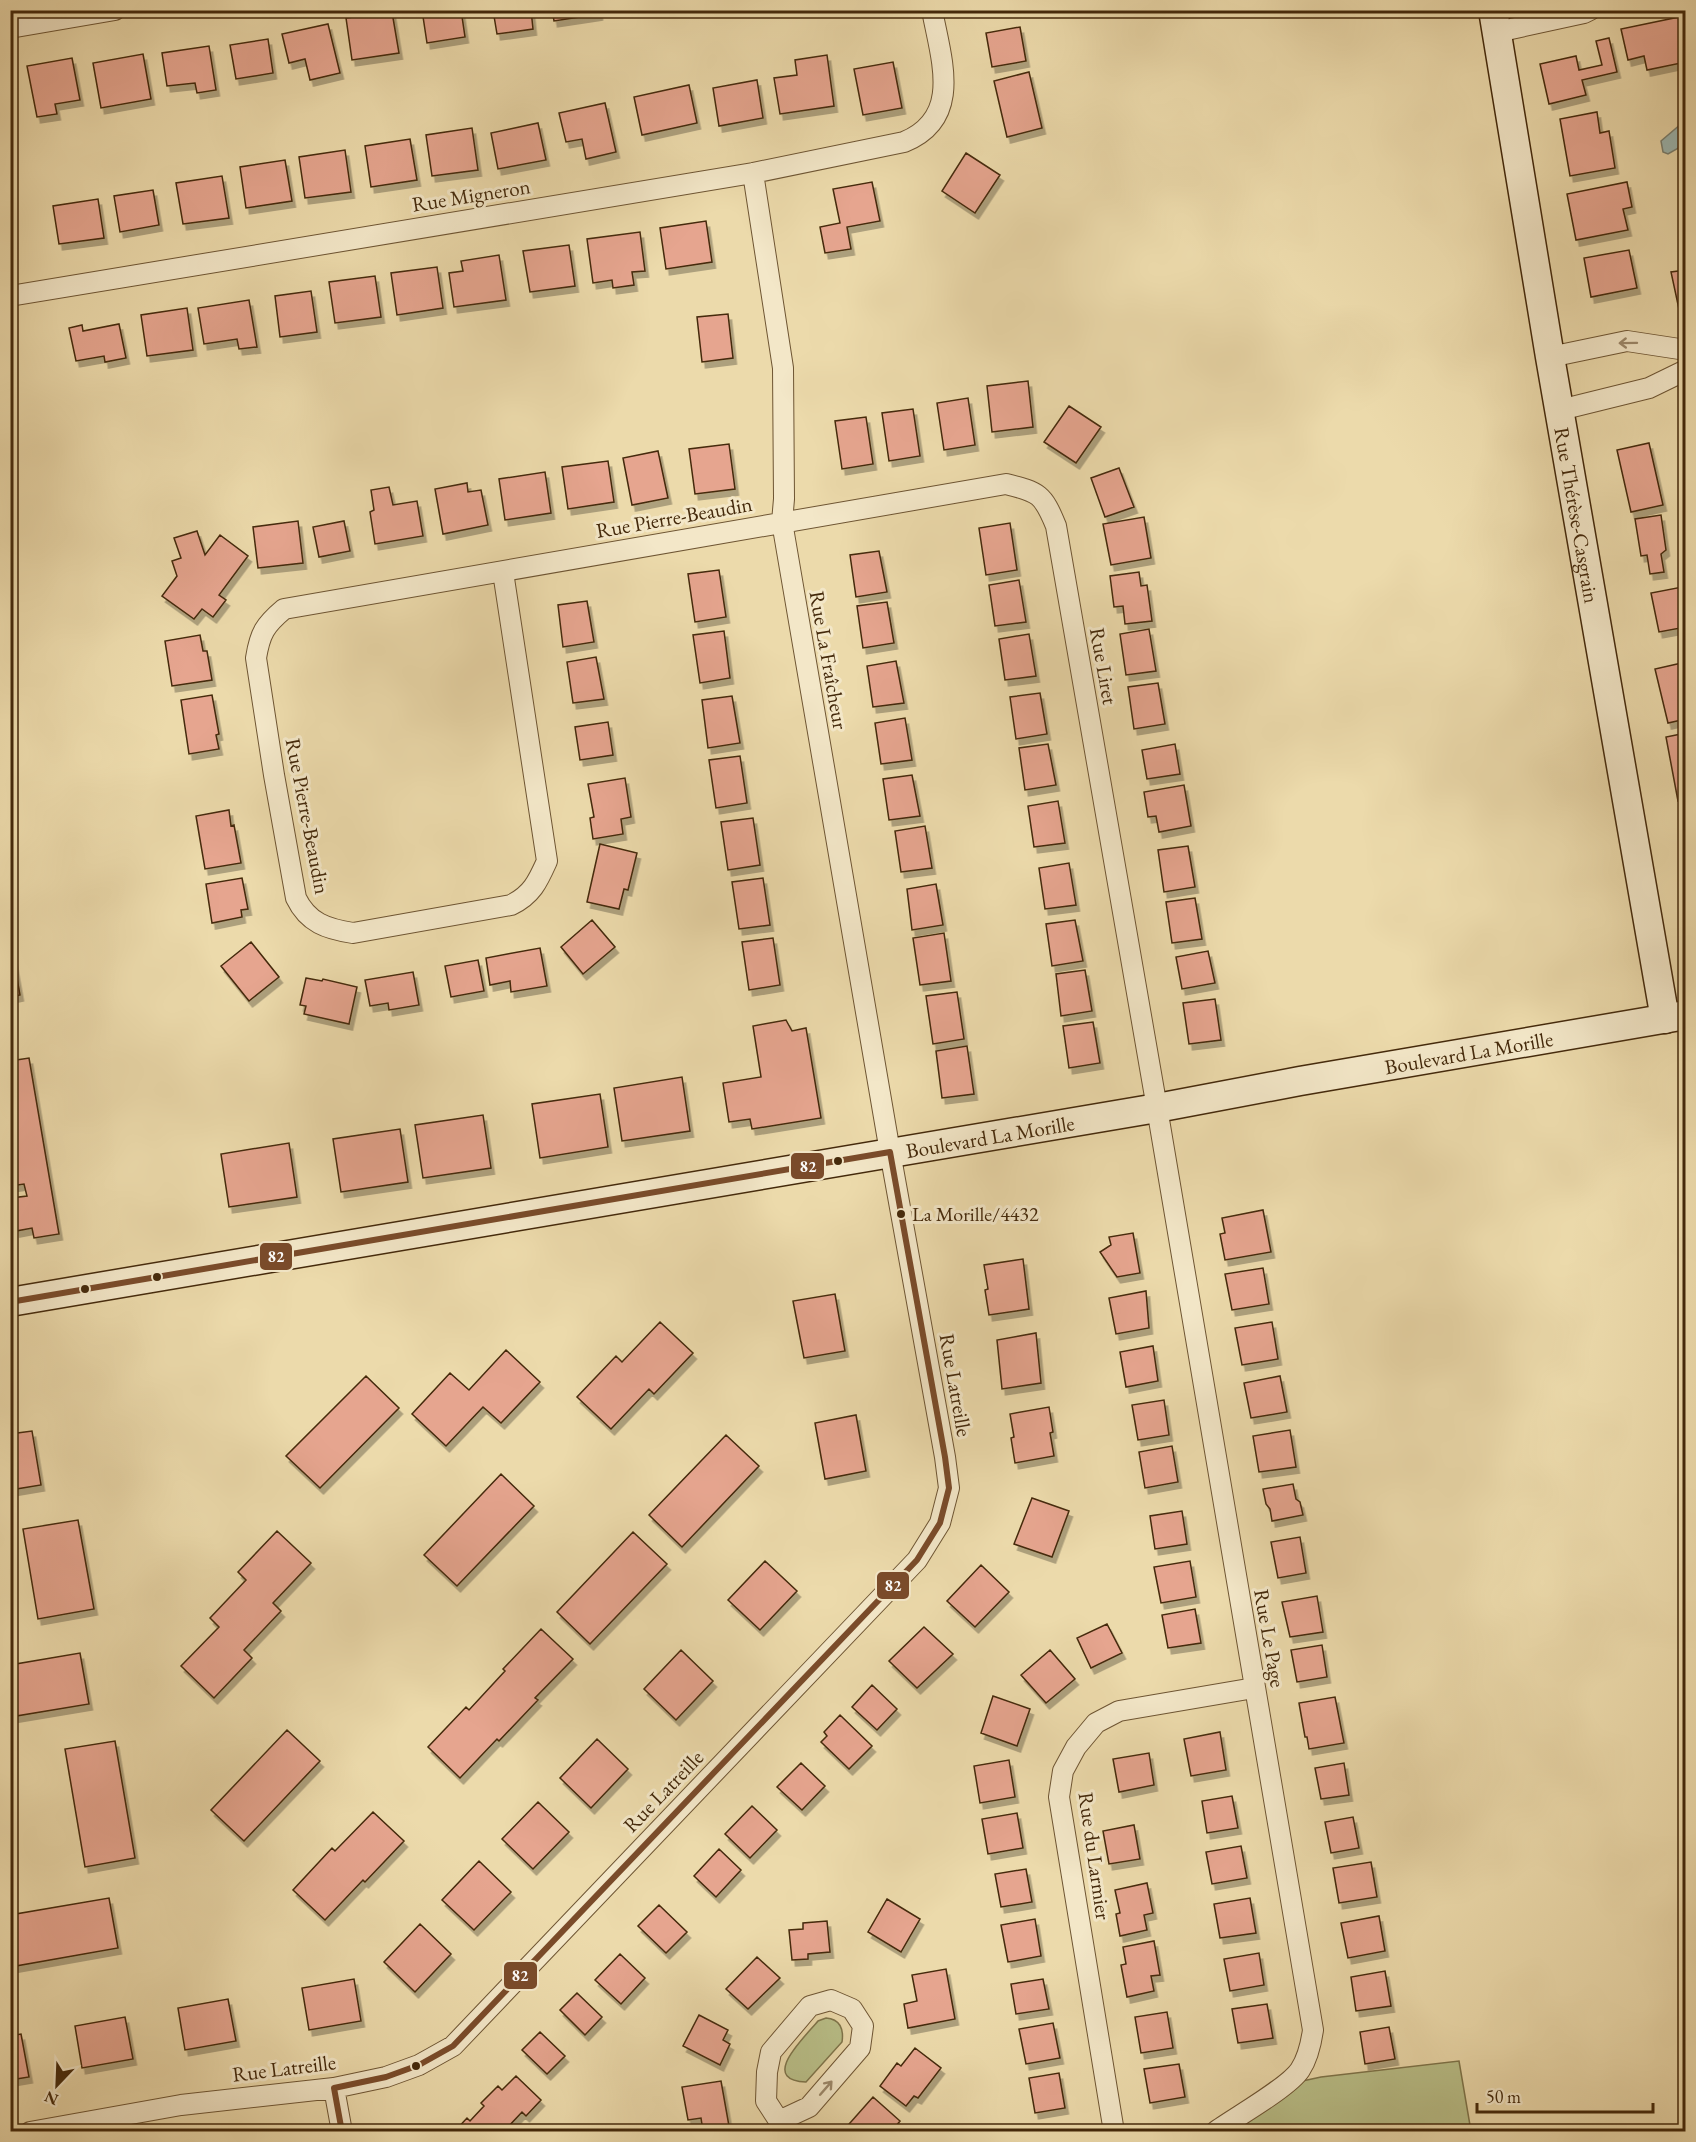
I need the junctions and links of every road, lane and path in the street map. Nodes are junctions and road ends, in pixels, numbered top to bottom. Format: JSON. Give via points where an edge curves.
{"nodes":[{"id":1,"x":115,"y":10,"type":"edge"},
{"id":2,"x":932,"y":10,"type":"edge"},
{"id":3,"x":1590,"y":10,"type":"edge"},
{"id":4,"x":1495,"y":21,"type":"edge"},
{"id":5,"x":10,"y":28,"type":"edge"},
{"id":6,"x":753,"y":173,"type":"junction"},
{"id":7,"x":10,"y":296,"type":"edge"},
{"id":8,"x":1686,"y":350,"type":"edge"},
{"id":9,"x":1550,"y":357,"type":"junction"},
{"id":10,"x":1686,"y":370,"type":"edge"},
{"id":11,"x":1560,"y":410,"type":"junction"},
{"id":12,"x":782,"y":522,"type":"junction"},
{"id":13,"x":502,"y":572,"type":"junction"},
{"id":14,"x":1675,"y":1017,"type":"edge"},
{"id":15,"x":1157,"y":1108,"type":"junction"},
{"id":16,"x":890,"y":1152,"type":"junction"},
{"id":17,"x":10,"y":1302,"type":"edge"},
{"id":18,"x":1254,"y":1688,"type":"junction"},
{"id":19,"x":334,"y":2088,"type":"junction"},
{"id":20,"x":780,"y":2126,"type":"edge"},
{"id":21,"x":30,"y":2132,"type":"edge"},
{"id":22,"x":342,"y":2132,"type":"edge"},
{"id":23,"x":1114,"y":2132,"type":"edge"},
{"id":24,"x":1215,"y":2132,"type":"edge"}],
"edges":[{"from":1,"to":5,"type":"street"},
{"from":2,"to":6,"type":"street","name":"Rue Migneron","via":[[945,84],[932,123],[918,137]]},
{"from":3,"to":4,"type":"street"},
{"from":4,"to":9,"type":"street","name":"Rue Thérèse-Casgrain"},
{"from":6,"to":7,"type":"street","name":"Rue Migneron"},
{"from":6,"to":12,"type":"street","name":"Rue La Fraîcheur","via":[[783,368]]},
{"from":8,"to":9,"type":"street","one_way":true,"via":[[1627,341]]},
{"from":9,"to":11,"type":"street","name":"Rue Thérèse-Casgrain"},
{"from":10,"to":11,"type":"street","via":[[1649,388]]},
{"from":11,"to":14,"type":"street","name":"Rue Thérèse-Casgrain"},
{"from":12,"to":13,"type":"street","name":"Rue Pierre-Beaudin"},
{"from":12,"to":15,"type":"street","name":"Rue Liret","via":[[1006,484],[1029,490],[1047,503],[1056,526]]},
{"from":12,"to":16,"type":"street","name":"Rue La Fraîcheur"},
{"from":13,"to":13,"type":"street","name":"Rue Pierre-Beaudin","via":[[284,609],[259,638],[256,658],[296,898],[302,911],[330,930],[353,933],[511,905],[524,899],[538,881],[547,861]]},
{"from":14,"to":15,"type":"street","name":"Boulevard La Morille"},
{"from":15,"to":16,"type":"street","name":"Boulevard La Morille"},
{"from":15,"to":18,"type":"street","name":"Rue Le Page"},
{"from":16,"to":17,"type":"street","name":"Boulevard La Morille"},
{"from":16,"to":19,"type":"street","name":"Rue Latreille","via":[[945,1457],[949,1488],[940,1523],[917,1560],[453,2046],[386,2077]]},
{"from":18,"to":23,"type":"street","name":"Rue du Larmier","via":[[1119,1711],[1096,1723],[1063,1771],[1059,1797]]},
{"from":18,"to":24,"type":"street","name":"Rue Le Page","via":[[1313,2030],[1309,2052],[1299,2072]]},
{"from":19,"to":21,"type":"street","name":"Rue Latreille","via":[[181,2106]]},
{"from":19,"to":22,"type":"street"},
{"from":20,"to":20,"type":"street","one_way":true,"via":[[809,2108],[860,2049],[863,2026],[852,2009],[831,2000],[810,2006],[771,2052],[766,2101]]}]}
